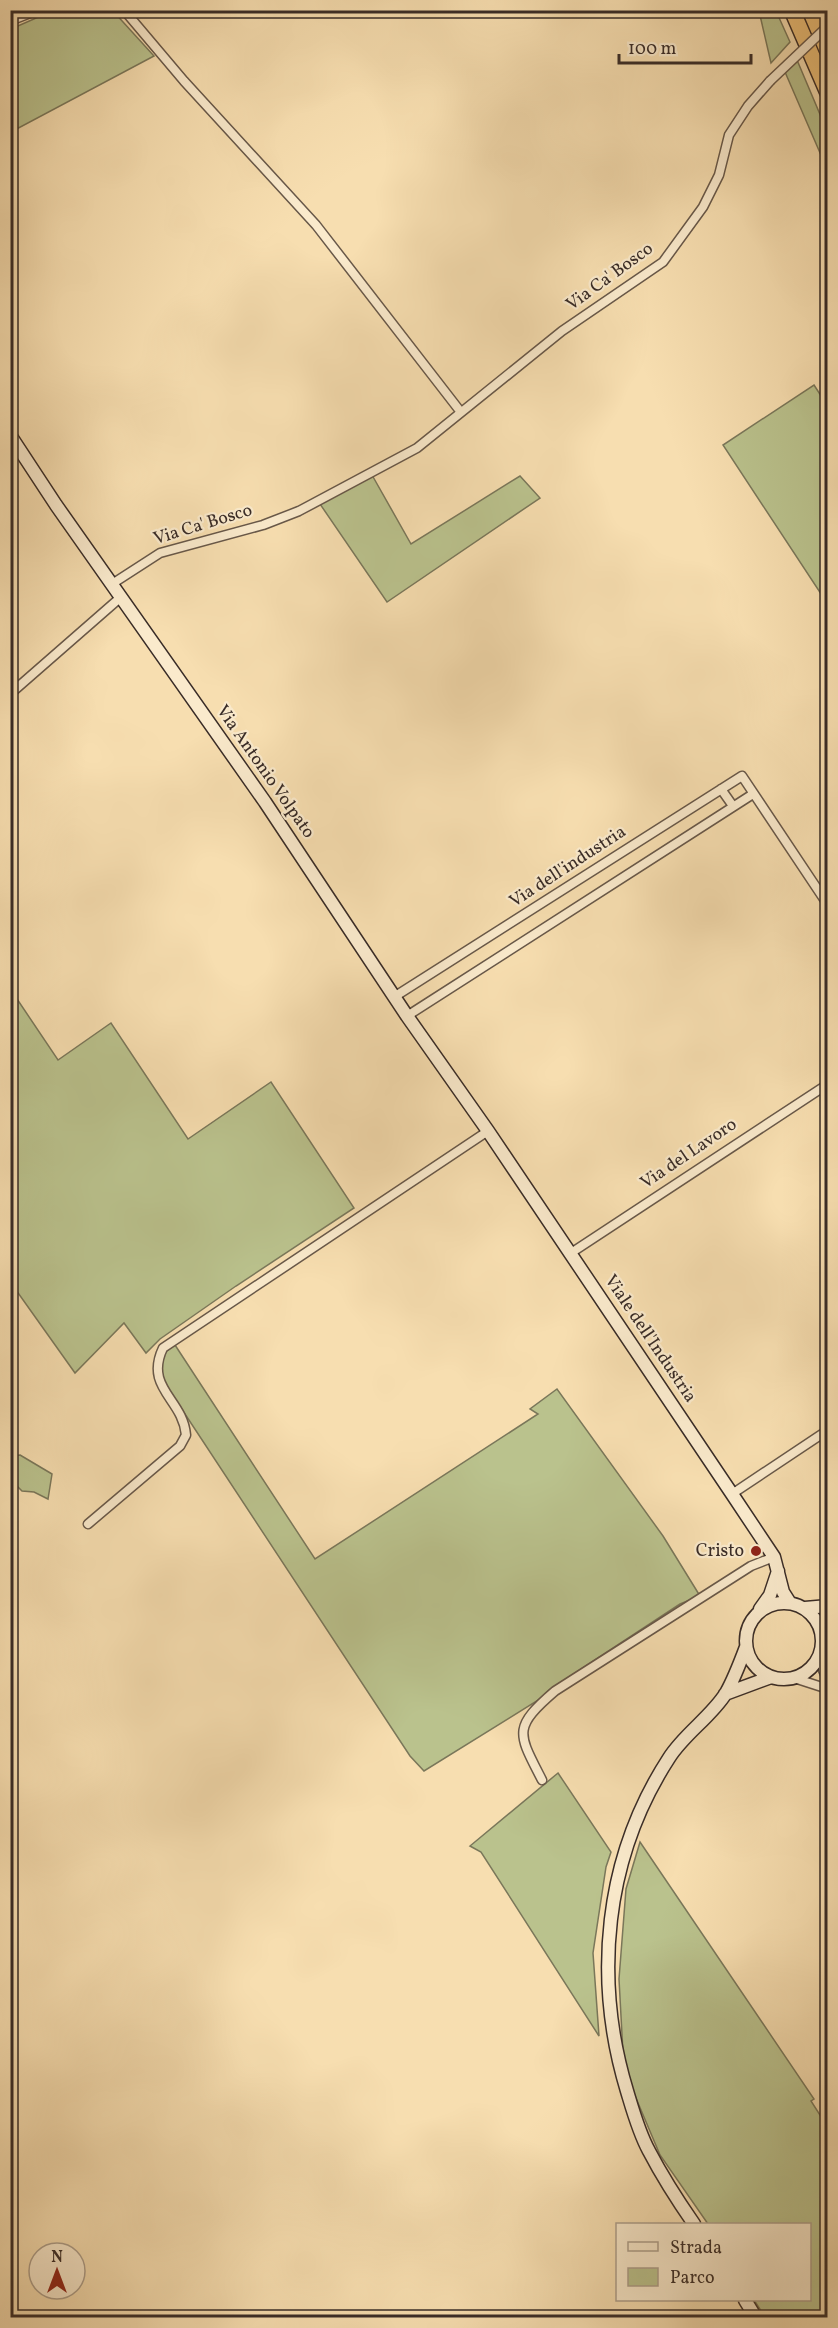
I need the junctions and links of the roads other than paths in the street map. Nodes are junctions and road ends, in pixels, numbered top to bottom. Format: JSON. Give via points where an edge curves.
{"nodes":[{"id":1,"x":38,"y":10,"type":"edge"},
{"id":2,"x":124,"y":10,"type":"edge"},
{"id":3,"x":792,"y":10,"type":"edge"},
{"id":4,"x":810,"y":10,"type":"edge"},
{"id":5,"x":10,"y":21,"type":"edge"},
{"id":6,"x":828,"y":26,"type":"edge"},
{"id":7,"x":828,"y":52,"type":"edge"},
{"id":8,"x":828,"y":93,"type":"edge"},
{"id":9,"x":460,"y":411,"type":"junction"},
{"id":10,"x":10,"y":435,"type":"edge"},
{"id":11,"x":112,"y":584,"type":"junction"},
{"id":12,"x":121,"y":597,"type":"junction"},
{"id":13,"x":10,"y":694,"type":"edge"},
{"id":14,"x":721,"y":789,"type":"junction"},
{"id":15,"x":753,"y":794,"type":"junction"},
{"id":16,"x":733,"y":806,"type":"junction"},
{"id":17,"x":828,"y":905,"type":"edge"},
{"id":18,"x":394,"y":997,"type":"junction"},
{"id":19,"x":407,"y":1016,"type":"junction"},
{"id":20,"x":828,"y":1084,"type":"edge"},
{"id":21,"x":488,"y":1131,"type":"junction"},
{"id":22,"x":571,"y":1253,"type":"junction"},
{"id":23,"x":828,"y":1431,"type":"edge"},
{"id":24,"x":732,"y":1494,"type":"junction"},
{"id":25,"x":88,"y":1524,"type":"dead end"},
{"id":26,"x":774,"y":1557,"type":"junction"},
{"id":27,"x":778,"y":1570,"type":"junction"},
{"id":28,"x":790,"y":1603,"type":"junction"},
{"id":29,"x":828,"y":1605,"type":"edge"},
{"id":30,"x":805,"y":1608,"type":"junction"},
{"id":31,"x":752,"y":1619,"type":"junction"},
{"id":32,"x":825,"y":1628,"type":"edge"},
{"id":33,"x":746,"y":1647,"type":"junction"},
{"id":34,"x":823,"y":1647,"type":"junction"},
{"id":35,"x":771,"y":1677,"type":"junction"},
{"id":36,"x":794,"y":1678,"type":"junction"},
{"id":37,"x":828,"y":1681,"type":"edge"},
{"id":38,"x":828,"y":1689,"type":"edge"},
{"id":39,"x":725,"y":1694,"type":"junction"},
{"id":40,"x":542,"y":1780,"type":"dead end"},
{"id":41,"x":693,"y":2223,"type":"edge"},
{"id":42,"x":746,"y":2301,"type":"edge"},
{"id":43,"x":756,"y":2318,"type":"edge"}],
"edges":[{"from":1,"to":5,"type":"street"},
{"from":2,"to":9,"type":"street","via":[[316,225]]},
{"from":3,"to":8,"type":"highway"},
{"from":4,"to":7,"type":"highway"},
{"from":6,"to":9,"type":"street","name":"Via Ca' Bosco","bridge":true,"via":[[748,106],[729,135],[719,175],[703,207],[663,262],[562,331]]},
{"from":9,"to":11,"type":"street","name":"Via Ca' Bosco","via":[[417,448],[299,511],[160,553]]},
{"from":10,"to":11,"type":"street","name":"Via Antonio Volpato"},
{"from":11,"to":12,"type":"street","name":"Via Antonio Volpato"},
{"from":12,"to":13,"type":"street"},
{"from":12,"to":18,"type":"street","name":"Via Antonio Volpato","via":[[266,802]]},
{"from":14,"to":15,"type":"street","name":"Via dell'industria","via":[[742,776]]},
{"from":14,"to":16,"type":"street"},
{"from":14,"to":18,"type":"street","name":"Via dell'industria"},
{"from":15,"to":16,"type":"street"},
{"from":15,"to":17,"type":"street","name":"Via dell'industria"},
{"from":16,"to":19,"type":"street"},
{"from":18,"to":19,"type":"street","name":"Via Antonio Volpato"},
{"from":19,"to":21,"type":"street","name":"Via Antonio Volpato"},
{"from":20,"to":22,"type":"street","name":"Via del Lavoro"},
{"from":21,"to":22,"type":"street","name":"Viale dell'Industria"},
{"from":21,"to":25,"type":"street","via":[[163,1348],[156,1371],[186,1435],[180,1446]]},
{"from":22,"to":24,"type":"street","name":"Viale dell'Industria"},
{"from":23,"to":24,"type":"street"},
{"from":24,"to":26,"type":"street","name":"Viale dell'Industria"},
{"from":26,"to":27,"type":"street","name":"Viale dell'Industria"},
{"from":26,"to":40,"type":"street","via":[[751,1566],[555,1691],[537,1707],[527,1717],[522,1731],[524,1744]]},
{"from":27,"to":28,"type":"street","name":"Viale dell'Industria"},
{"from":27,"to":31,"type":"street","via":[[770,1595]]},
{"from":28,"to":30,"type":"street"},
{"from":28,"to":31,"type":"street","via":[[769,1605]]},
{"from":29,"to":30,"type":"street"},
{"from":30,"to":32,"type":"street"},
{"from":31,"to":33,"type":"street"},
{"from":32,"to":34,"type":"street"},
{"from":33,"to":35,"type":"street","via":[[754,1665]]},
{"from":33,"to":39,"type":"street"},
{"from":34,"to":36,"type":"street","via":[[813,1667]]},
{"from":34,"to":37,"type":"street","via":[[823,1670]]},
{"from":35,"to":36,"type":"street"},
{"from":35,"to":39,"type":"street"},
{"from":36,"to":38,"type":"street"},
{"from":39,"to":41,"type":"street","via":[[669,1757],[641,1812],[623,1861],[607,1946],[607,1997],[615,2053],[648,2149]]},
{"from":42,"to":43,"type":"street"}]}
